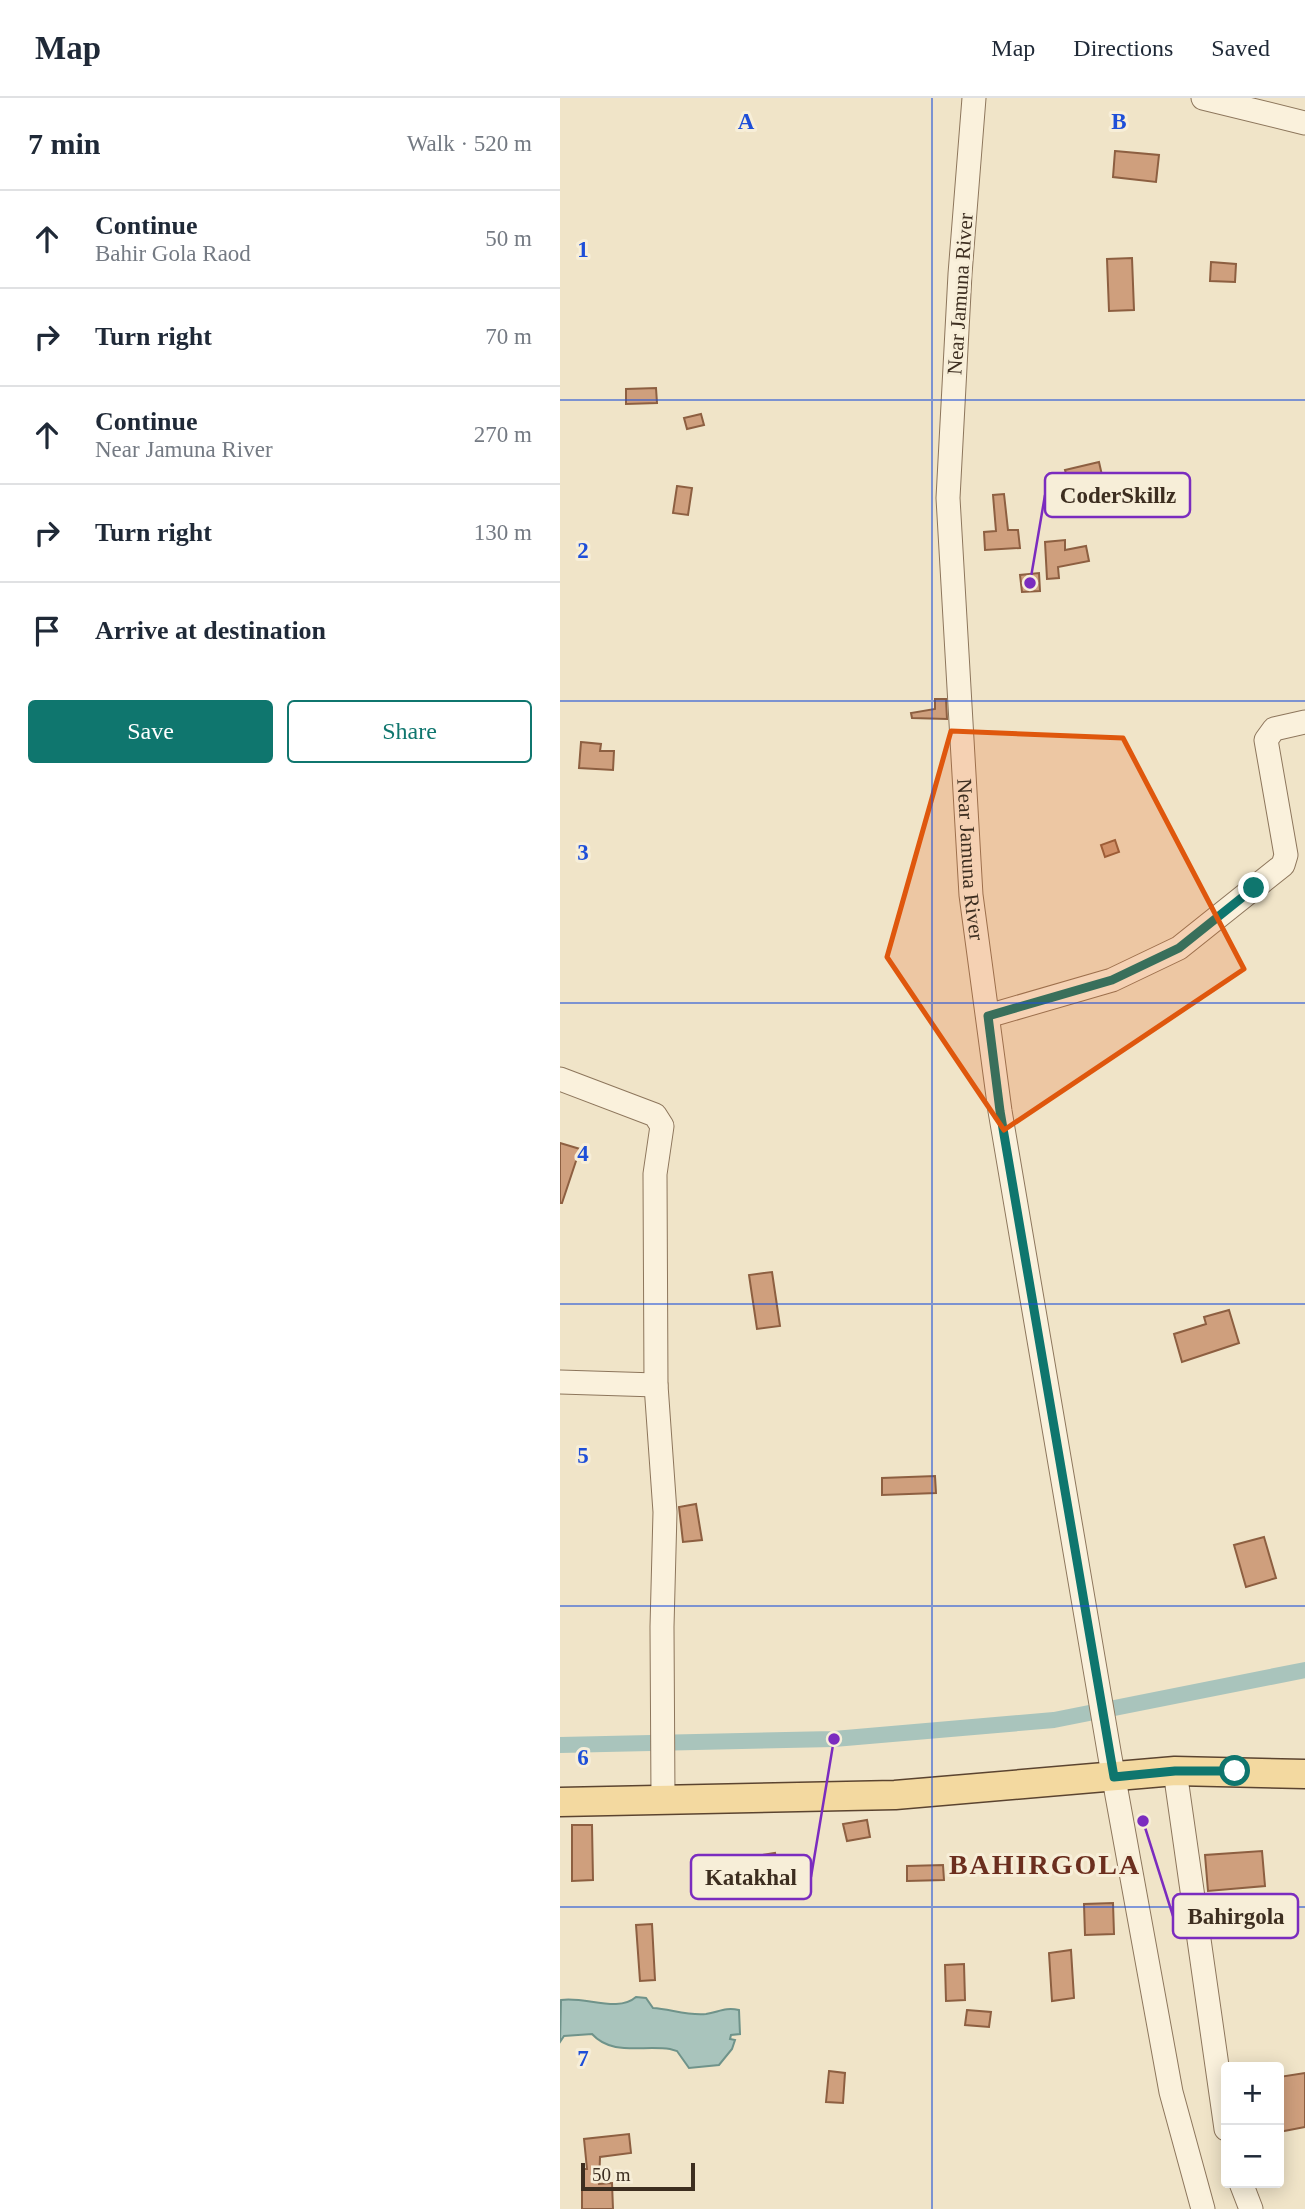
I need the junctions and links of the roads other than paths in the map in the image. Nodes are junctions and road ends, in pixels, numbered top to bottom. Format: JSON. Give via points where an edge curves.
{"nodes":[{"id":1,"x":974,"y":98,"type":"edge"},
{"id":2,"x":1203,"y":98,"type":"edge"},
{"id":3,"x":1305,"y":123,"type":"edge"},
{"id":4,"x":1305,"y":722,"type":"edge"},
{"id":5,"x":988,"y":1016,"type":"junction"},
{"id":6,"x":560,"y":1079,"type":"edge"},
{"id":7,"x":560,"y":1382,"type":"edge"},
{"id":8,"x":656,"y":1385,"type":"junction"},
{"id":9,"x":1112,"y":1767,"type":"junction"},
{"id":10,"x":1175,"y":1771,"type":"junction"},
{"id":11,"x":1305,"y":1774,"type":"edge"},
{"id":12,"x":664,"y":1790,"type":"junction"},
{"id":13,"x":560,"y":1802,"type":"edge"},
{"id":14,"x":1225,"y":2125,"type":"edge"},
{"id":15,"x":1243,"y":2188,"type":"edge"},
{"id":16,"x":1203,"y":2209,"type":"edge"},
{"id":17,"x":1251,"y":2209,"type":"edge"}],
"edges":[{"from":1,"to":5,"type":"street","name":"Near Jamuna River","via":[[948,498],[968,867]]},
{"from":2,"to":3,"type":"street"},
{"from":4,"to":5,"type":"street","via":[[1275,729],[1266,740],[1286,855],[1283,865],[1179,948],[1112,980]]},
{"from":5,"to":9,"type":"street","name":"Near Jamuna River","via":[[1000,1111]]},
{"from":6,"to":8,"type":"street","via":[[655,1115],[662,1126],[655,1174]]},
{"from":7,"to":8,"type":"street"},
{"from":8,"to":12,"type":"street","via":[[665,1512]]},
{"from":9,"to":10,"type":"main road"},
{"from":9,"to":12,"type":"main road","via":[[895,1795],[774,1800]]},
{"from":9,"to":16,"type":"street","name":"Near Jamuna River","via":[[1171,2092]]},
{"from":10,"to":11,"type":"main road"},
{"from":10,"to":14,"type":"street"},
{"from":12,"to":13,"type":"main road"},
{"from":15,"to":17,"type":"street"}]}
